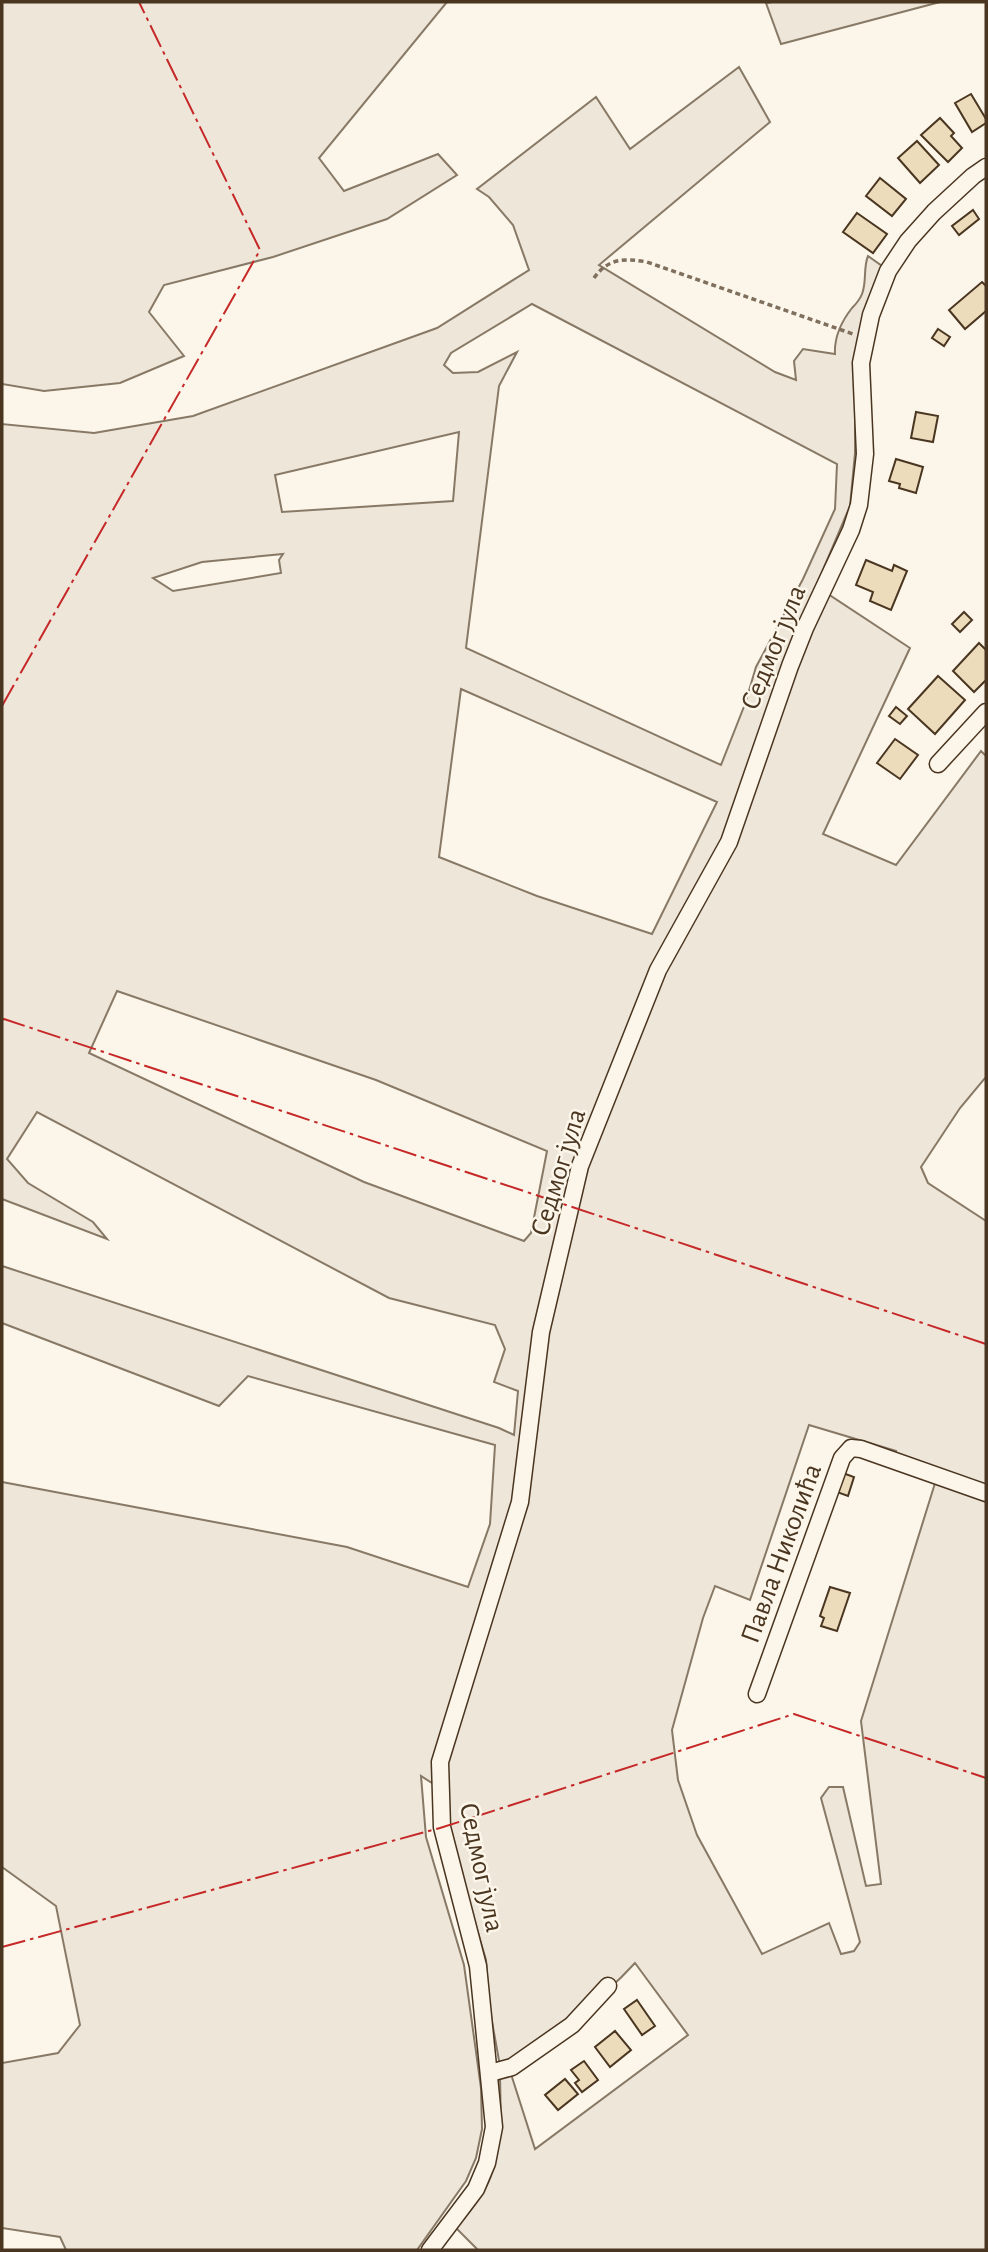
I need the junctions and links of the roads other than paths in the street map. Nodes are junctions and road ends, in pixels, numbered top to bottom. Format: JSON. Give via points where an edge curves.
{"nodes":[{"id":1,"x":986,"y":167,"type":"edge"},
{"id":2,"x":986,"y":712,"type":"edge"},
{"id":3,"x":938,"y":764,"type":"dead end"},
{"id":4,"x":986,"y":1493,"type":"edge"},
{"id":5,"x":757,"y":1694,"type":"dead end"},
{"id":6,"x":608,"y":1986,"type":"dead end"},
{"id":7,"x":490,"y":2073,"type":"junction"},
{"id":8,"x":430,"y":2250,"type":"edge"}],
"edges":[{"from":1,"to":7,"type":"street","name":"Седмог јула","via":[[908,241],[888,271],[871,315],[861,363],[864,454],[859,505],[851,530],[790,666],[729,842],[658,970],[580,1166],[541,1332],[520,1502],[440,1762],[442,1827],[478,1965]]},
{"from":2,"to":3,"type":"street"},
{"from":4,"to":5,"type":"street","name":"Павла Николића","via":[[861,1449],[847,1451]]},
{"from":6,"to":7,"type":"street","via":[[572,2025],[512,2067]]},
{"from":7,"to":8,"type":"street","name":"Седмог јула","via":[[494,2127],[486,2162],[475,2189]]}]}
